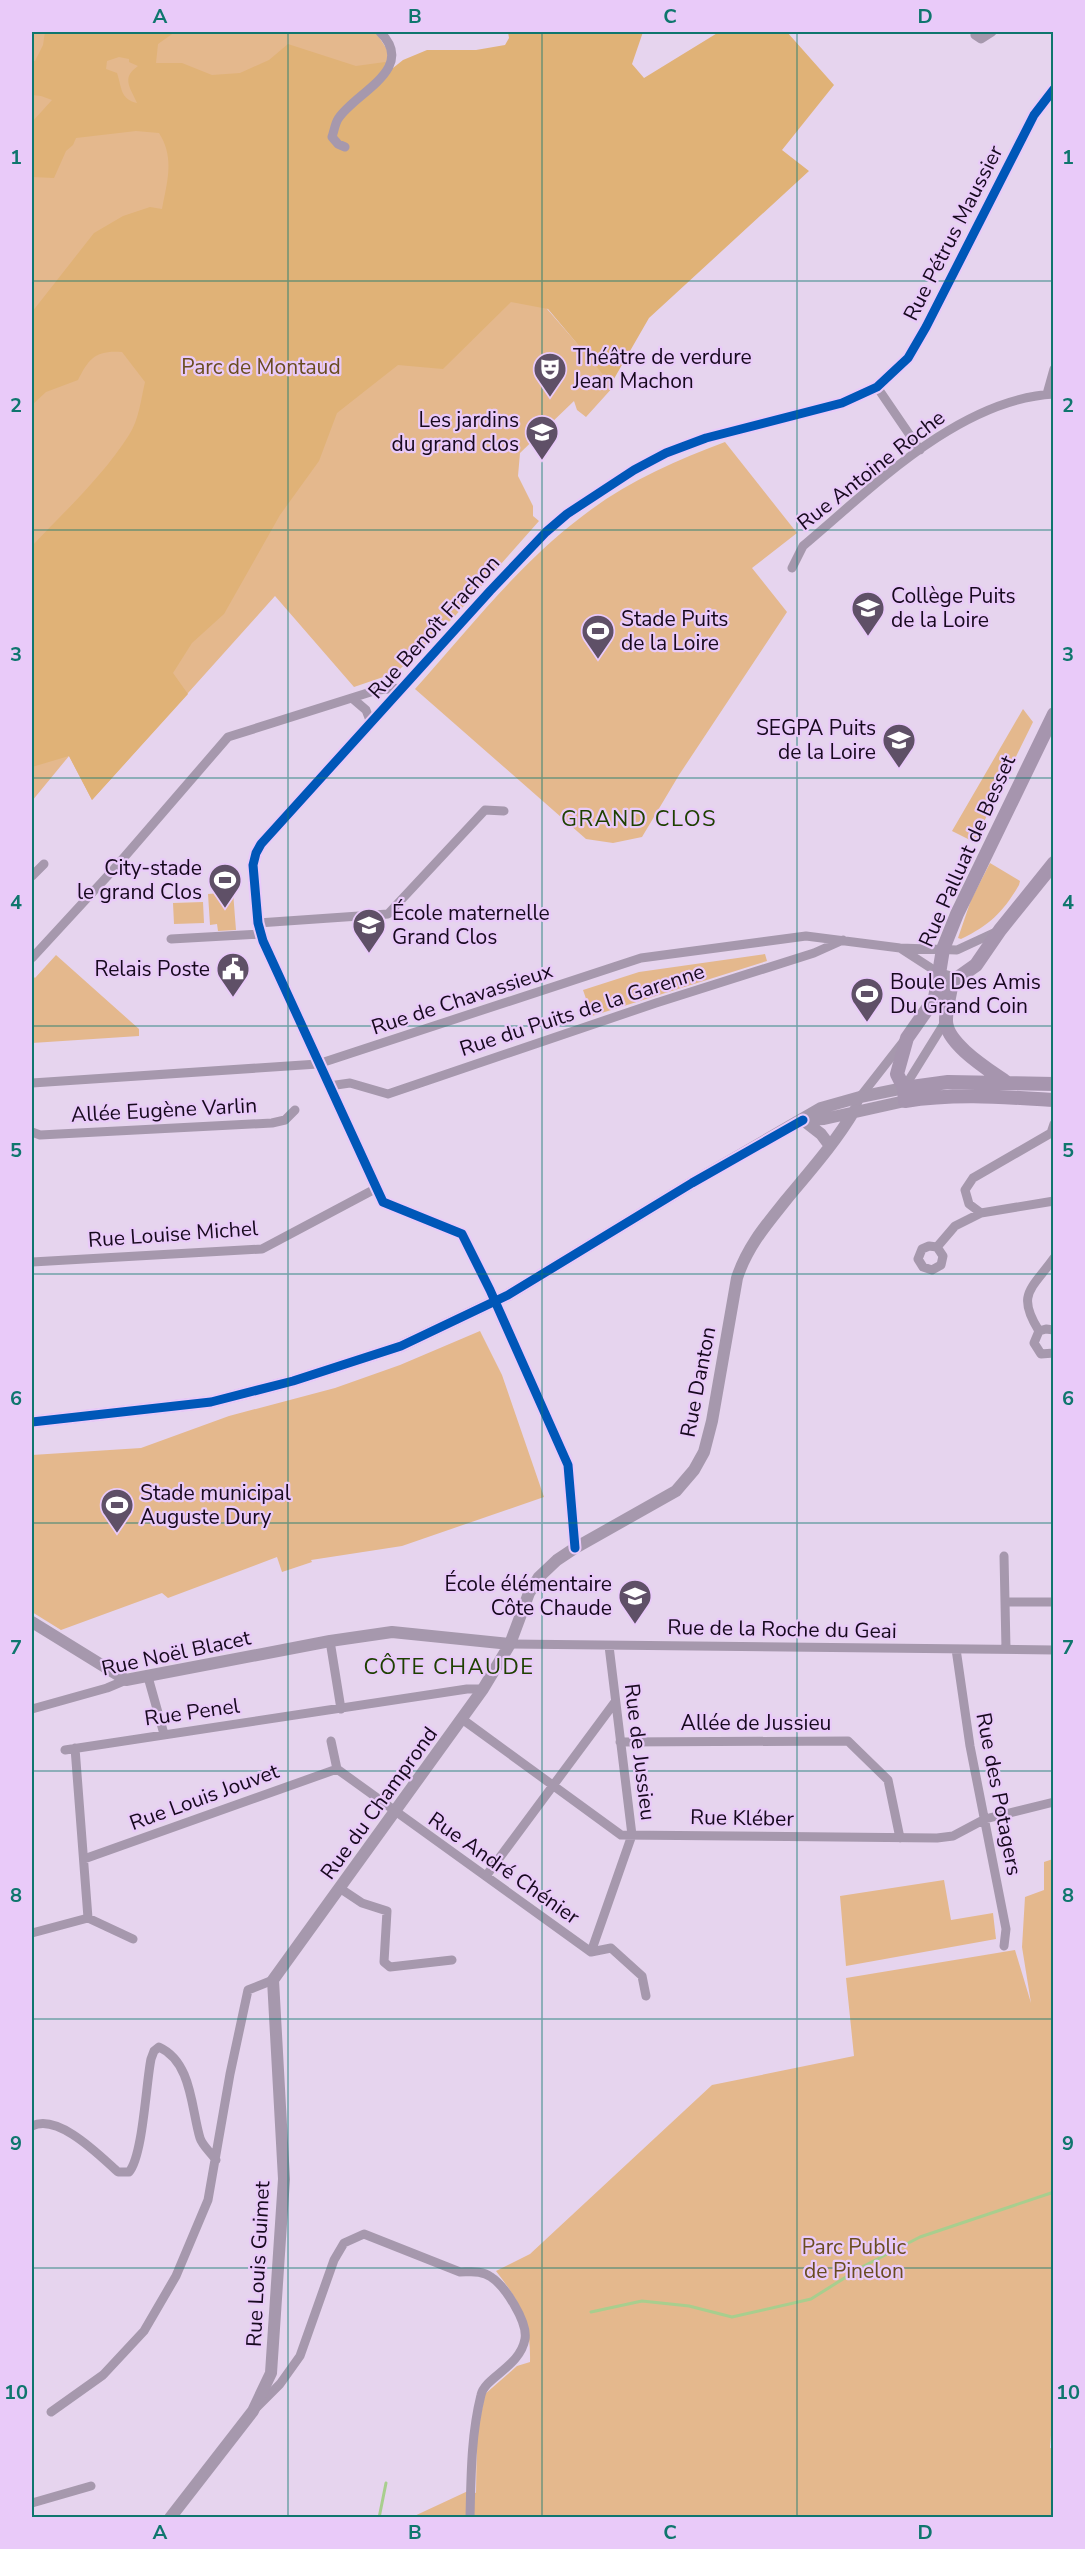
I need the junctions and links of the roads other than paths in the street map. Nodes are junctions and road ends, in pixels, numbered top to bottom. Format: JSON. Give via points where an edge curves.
{"nodes":[{"id":1,"x":380,"y":32,"type":"edge"},
{"id":2,"x":976,"y":32,"type":"edge"},
{"id":3,"x":992,"y":32,"type":"edge"},
{"id":4,"x":1053,"y":89,"type":"edge"},
{"id":5,"x":345,"y":147,"type":"dead end"},
{"id":6,"x":1053,"y":369,"type":"edge"},
{"id":7,"x":877,"y":387,"type":"junction"},
{"id":8,"x":1050,"y":394,"type":"edge"},
{"id":9,"x":920,"y":450,"type":"junction"},
{"id":10,"x":792,"y":568,"type":"dead end"},
{"id":11,"x":402,"y":688,"type":"junction"},
{"id":12,"x":352,"y":698,"type":"junction"},
{"id":13,"x":1053,"y":714,"type":"edge"},
{"id":14,"x":371,"y":723,"type":"junction"},
{"id":15,"x":504,"y":812,"type":"dead end"},
{"id":16,"x":1053,"y":863,"type":"edge"},
{"id":17,"x":44,"y":864,"type":"dead end"},
{"id":18,"x":32,"y":876,"type":"edge"},
{"id":19,"x":258,"y":922,"type":"junction"},
{"id":20,"x":1000,"y":930,"type":"junction"},
{"id":21,"x":261,"y":934,"type":"junction"},
{"id":22,"x":171,"y":939,"type":"dead end"},
{"id":23,"x":845,"y":939,"type":"junction"},
{"id":24,"x":900,"y":948,"type":"junction"},
{"id":25,"x":943,"y":949,"type":"junction"},
{"id":26,"x":32,"y":958,"type":"edge"},
{"id":27,"x":938,"y":972,"type":"junction"},
{"id":28,"x":958,"y":978,"type":"junction"},
{"id":29,"x":945,"y":1022,"type":"junction"},
{"id":30,"x":907,"y":1038,"type":"junction"},
{"id":31,"x":318,"y":1064,"type":"junction"},
{"id":32,"x":1006,"y":1082,"type":"junction"},
{"id":33,"x":32,"y":1083,"type":"edge"},
{"id":34,"x":1053,"y":1084,"type":"edge"},
{"id":35,"x":329,"y":1086,"type":"junction"},
{"id":36,"x":905,"y":1095,"type":"junction"},
{"id":37,"x":860,"y":1096,"type":"junction"},
{"id":38,"x":1053,"y":1100,"type":"edge"},
{"id":39,"x":295,"y":1110,"type":"dead end"},
{"id":40,"x":854,"y":1111,"type":"junction"},
{"id":41,"x":803,"y":1120,"type":"junction"},
{"id":42,"x":1053,"y":1124,"type":"edge"},
{"id":43,"x":32,"y":1132,"type":"edge"},
{"id":44,"x":830,"y":1146,"type":"junction"},
{"id":45,"x":375,"y":1189,"type":"junction"},
{"id":46,"x":1053,"y":1201,"type":"edge"},
{"id":47,"x":981,"y":1213,"type":"junction"},
{"id":48,"x":937,"y":1247,"type":"dead end"},
{"id":49,"x":1053,"y":1258,"type":"edge"},
{"id":50,"x":32,"y":1262,"type":"edge"},
{"id":51,"x":495,"y":1302,"type":"junction"},
{"id":52,"x":1053,"y":1330,"type":"edge"},
{"id":53,"x":1039,"y":1331,"type":"junction"},
{"id":54,"x":1053,"y":1353,"type":"edge"},
{"id":55,"x":32,"y":1422,"type":"edge"},
{"id":56,"x":575,"y":1548,"type":"junction"},
{"id":57,"x":1004,"y":1556,"type":"dead end"},
{"id":58,"x":1005,"y":1602,"type":"junction"},
{"id":59,"x":1053,"y":1602,"type":"edge"},
{"id":60,"x":32,"y":1622,"type":"edge"},
{"id":61,"x":330,"y":1641,"type":"junction"},
{"id":62,"x":510,"y":1644,"type":"junction"},
{"id":63,"x":609,"y":1646,"type":"junction"},
{"id":64,"x":956,"y":1649,"type":"junction"},
{"id":65,"x":1006,"y":1649,"type":"junction"},
{"id":66,"x":1053,"y":1650,"type":"edge"},
{"id":67,"x":148,"y":1677,"type":"junction"},
{"id":68,"x":126,"y":1680,"type":"junction"},
{"id":69,"x":483,"y":1689,"type":"junction"},
{"id":70,"x":615,"y":1702,"type":"junction"},
{"id":71,"x":32,"y":1709,"type":"edge"},
{"id":72,"x":341,"y":1709,"type":"junction"},
{"id":73,"x":462,"y":1719,"type":"junction"},
{"id":74,"x":164,"y":1734,"type":"junction"},
{"id":75,"x":332,"y":1741,"type":"dead end"},
{"id":76,"x":620,"y":1742,"type":"junction"},
{"id":77,"x":75,"y":1748,"type":"junction"},
{"id":78,"x":64,"y":1750,"type":"dead end"},
{"id":79,"x":337,"y":1769,"type":"junction"},
{"id":80,"x":553,"y":1786,"type":"junction"},
{"id":81,"x":1053,"y":1802,"type":"edge"},
{"id":82,"x":395,"y":1813,"type":"junction"},
{"id":83,"x":985,"y":1819,"type":"junction"},
{"id":84,"x":632,"y":1835,"type":"junction"},
{"id":85,"x":900,"y":1838,"type":"junction"},
{"id":86,"x":84,"y":1859,"type":"junction"},
{"id":87,"x":486,"y":1876,"type":"junction"},
{"id":88,"x":341,"y":1889,"type":"junction"},
{"id":89,"x":88,"y":1918,"type":"junction"},
{"id":90,"x":32,"y":1933,"type":"edge"},
{"id":91,"x":133,"y":1939,"type":"dead end"},
{"id":92,"x":1004,"y":1946,"type":"dead end"},
{"id":93,"x":591,"y":1952,"type":"junction"},
{"id":94,"x":452,"y":1960,"type":"dead end"},
{"id":95,"x":273,"y":1980,"type":"junction"},
{"id":96,"x":646,"y":1996,"type":"dead end"},
{"id":97,"x":32,"y":2126,"type":"edge"},
{"id":98,"x":216,"y":2160,"type":"junction"},
{"id":99,"x":253,"y":2411,"type":"junction"},
{"id":100,"x":51,"y":2412,"type":"dead end"},
{"id":101,"x":91,"y":2486,"type":"dead end"},
{"id":102,"x":32,"y":2503,"type":"edge"},
{"id":103,"x":170,"y":2517,"type":"edge"},
{"id":104,"x":470,"y":2517,"type":"edge"}],
"edges":[{"from":1,"to":5,"type":"street","via":[[391,47],[392,59],[373,86],[339,118],[332,136]]},
{"from":2,"to":3,"type":"street","via":[[981,39]]},
{"from":4,"to":7,"type":"street","name":"Rue Pétrus Maussier","via":[[1034,115],[908,358]]},
{"from":6,"to":8,"type":"street"},
{"from":7,"to":9,"type":"street"},
{"from":7,"to":11,"type":"street","name":"Rue Benoît Frachon","via":[[842,403],[706,438],[666,453],[620,479],[546,532]]},
{"from":8,"to":9,"type":"street","name":"Rue Antoine Roche","via":[[990,408],[952,427]]},
{"from":9,"to":10,"type":"street","name":"Rue Antoine Roche","via":[[802,546]]},
{"from":11,"to":12,"type":"street"},
{"from":11,"to":14,"type":"street","name":"Rue Benoît Frachon"},
{"from":12,"to":14,"type":"street","via":[[366,710]]},
{"from":12,"to":26,"type":"street","via":[[228,737]]},
{"from":13,"to":25,"type":"main road","name":"Rue Palluat de Besset"},
{"from":14,"to":19,"type":"street","name":"Rue Benoît Frachon","via":[[261,844],[254,865]]},
{"from":15,"to":19,"type":"street","via":[[485,810],[388,914]]},
{"from":16,"to":20,"type":"main road"},
{"from":17,"to":18,"type":"street"},
{"from":19,"to":21,"type":"street","name":"Rue Benoît Frachon"},
{"from":20,"to":25,"type":"street","name":"Rue de Chavassieux","via":[[957,950]]},
{"from":20,"to":28,"type":"main road","via":[[976,965]]},
{"from":21,"to":22,"type":"street"},
{"from":21,"to":31,"type":"street","name":"Rue Benoît Frachon"},
{"from":23,"to":24,"type":"street","name":"Rue de Chavassieux"},
{"from":23,"to":31,"type":"street","name":"Rue de Chavassieux","via":[[806,936],[641,958]]},
{"from":23,"to":35,"type":"street","name":"Rue du Puits de la Garenne","via":[[814,953],[388,1094],[350,1083]]},
{"from":24,"to":25,"type":"street","name":"Rue de Chavassieux"},
{"from":24,"to":27,"type":"street","name":"Rue de Chavassieux"},
{"from":25,"to":27,"type":"main road","name":"Rue Palluat de Besset"},
{"from":27,"to":28,"type":"street","name":"Rue de Chavassieux"},
{"from":27,"to":30,"type":"main road","name":"Rue Palluat de Besset","via":[[932,1006]]},
{"from":28,"to":29,"type":"main road","via":[[952,982]]},
{"from":29,"to":32,"type":"main road","via":[[972,1058]]},
{"from":29,"to":36,"type":"street"},
{"from":30,"to":36,"type":"main road","via":[[897,1074]]},
{"from":30,"to":37,"type":"street"},
{"from":31,"to":33,"type":"street","name":"Rue de Chavassieux"},
{"from":31,"to":35,"type":"street","name":"Rue Benoît Frachon"},
{"from":32,"to":34,"type":"main road"},
{"from":32,"to":36,"type":"main road","via":[[948,1082]]},
{"from":35,"to":45,"type":"street","name":"Rue Benoît Frachon"},
{"from":36,"to":37,"type":"street"},
{"from":36,"to":38,"type":"main road"},
{"from":36,"to":40,"type":"street"},
{"from":37,"to":40,"type":"street"},
{"from":37,"to":41,"type":"street","via":[[821,1108]]},
{"from":39,"to":43,"type":"street","name":"Allée Eugène Varlin","via":[[285,1120],[272,1123],[40,1135]]},
{"from":40,"to":41,"type":"street"},
{"from":40,"to":44,"type":"street","name":"Rue Danton"},
{"from":41,"to":44,"type":"street"},
{"from":41,"to":51,"type":"street"},
{"from":42,"to":47,"type":"street","via":[[1051,1132],[969,1181],[966,1200]]},
{"from":44,"to":56,"type":"street","name":"Rue Danton","via":[[743,1260],[708,1439],[694,1470],[676,1491]]},
{"from":45,"to":50,"type":"street","name":"Rue Louise Michel","via":[[262,1249]]},
{"from":45,"to":51,"type":"street","via":[[383,1202],[462,1234]]},
{"from":46,"to":47,"type":"street"},
{"from":47,"to":48,"type":"street","via":[[955,1226]]},
{"from":49,"to":53,"type":"street","via":[[1026,1301],[1027,1312]]},
{"from":51,"to":55,"type":"street","via":[[401,1346],[293,1382],[211,1402]]},
{"from":51,"to":56,"type":"street","via":[[568,1465]]},
{"from":52,"to":53,"type":"street"},
{"from":53,"to":54,"type":"street","via":[[1034,1340],[1036,1349],[1044,1355]]},
{"from":56,"to":62,"type":"street","name":"Rue Danton","via":[[539,1576]]},
{"from":57,"to":58,"type":"street"},
{"from":58,"to":59,"type":"street"},
{"from":58,"to":65,"type":"street"},
{"from":60,"to":68,"type":"street"},
{"from":61,"to":62,"type":"street","name":"Rue Noël Blacet","via":[[392,1632]]},
{"from":61,"to":67,"type":"street","name":"Rue Noël Blacet"},
{"from":61,"to":72,"type":"street"},
{"from":62,"to":63,"type":"street","name":"Rue de la Roche du Geai"},
{"from":62,"to":69,"type":"street","name":"Rue du Champrond"},
{"from":63,"to":64,"type":"street","name":"Rue de la Roche du Geai"},
{"from":63,"to":70,"type":"street","name":"Rue de Jussieu"},
{"from":64,"to":65,"type":"street","name":"Rue de la Roche du Geai"},
{"from":64,"to":83,"type":"street","name":"Rue des Potagers"},
{"from":65,"to":66,"type":"street","name":"Rue de la Roche du Geai"},
{"from":67,"to":68,"type":"street","name":"Rue Noël Blacet"},
{"from":67,"to":74,"type":"street"},
{"from":68,"to":71,"type":"street","name":"Rue Noël Blacet"},
{"from":69,"to":72,"type":"street","name":"Rue Penel"},
{"from":69,"to":73,"type":"street","name":"Rue du Champrond"},
{"from":70,"to":76,"type":"street","name":"Rue de Jussieu"},
{"from":70,"to":80,"type":"street"},
{"from":72,"to":74,"type":"street","name":"Rue Penel"},
{"from":73,"to":80,"type":"street","name":"Rue Kléber"},
{"from":73,"to":82,"type":"street","name":"Rue du Champrond"},
{"from":74,"to":77,"type":"street","name":"Rue Penel"},
{"from":75,"to":79,"type":"street"},
{"from":76,"to":84,"type":"street","name":"Rue de Jussieu"},
{"from":76,"to":85,"type":"street","name":"Allée de Jussieu","via":[[848,1741],[888,1780]]},
{"from":77,"to":78,"type":"street","name":"Rue Penel"},
{"from":77,"to":86,"type":"street"},
{"from":79,"to":82,"type":"street","name":"Rue André Chénier"},
{"from":79,"to":86,"type":"street","name":"Rue Louis Jouvet"},
{"from":80,"to":84,"type":"street","name":"Rue Kléber","via":[[621,1835]]},
{"from":80,"to":87,"type":"street"},
{"from":81,"to":83,"type":"street","name":"Rue Kléber"},
{"from":82,"to":87,"type":"street","name":"Rue André Chénier"},
{"from":82,"to":88,"type":"street","name":"Rue du Champrond"},
{"from":83,"to":85,"type":"street","name":"Rue Kléber","via":[[953,1836]]},
{"from":83,"to":92,"type":"street","name":"Rue des Potagers","via":[[1006,1929]]},
{"from":84,"to":85,"type":"street","name":"Rue Kléber"},
{"from":84,"to":93,"type":"street","name":"Rue de Jussieu"},
{"from":86,"to":89,"type":"street"},
{"from":87,"to":93,"type":"street","name":"Rue André Chénier"},
{"from":88,"to":94,"type":"street","via":[[362,1903],[387,1911],[384,1962],[390,1967]]},
{"from":88,"to":95,"type":"street","name":"Rue du Champrond"},
{"from":89,"to":90,"type":"street"},
{"from":89,"to":91,"type":"street"},
{"from":93,"to":96,"type":"street","via":[[610,1947],[642,1976]]},
{"from":95,"to":98,"type":"street","via":[[248,1990]]},
{"from":95,"to":99,"type":"street","name":"Rue Louis Guimet","via":[[284,2180],[271,2373]]},
{"from":97,"to":98,"type":"street","via":[[53,2124],[89,2146],[118,2172],[129,2172],[133,2168],[151,2059],[159,2047],[172,2054],[179,2066],[191,2097],[200,2140]]},
{"from":98,"to":100,"type":"street","via":[[203,2211],[176,2276],[144,2331],[104,2374]]},
{"from":99,"to":103,"type":"street","name":"Rue Louis Guimet"},
{"from":99,"to":104,"type":"street","via":[[280,2385],[300,2356],[334,2260],[344,2243],[364,2234],[460,2272],[477,2271],[490,2276],[518,2313],[526,2337],[519,2356],[481,2391],[473,2434]]},
{"from":101,"to":102,"type":"street"}]}
